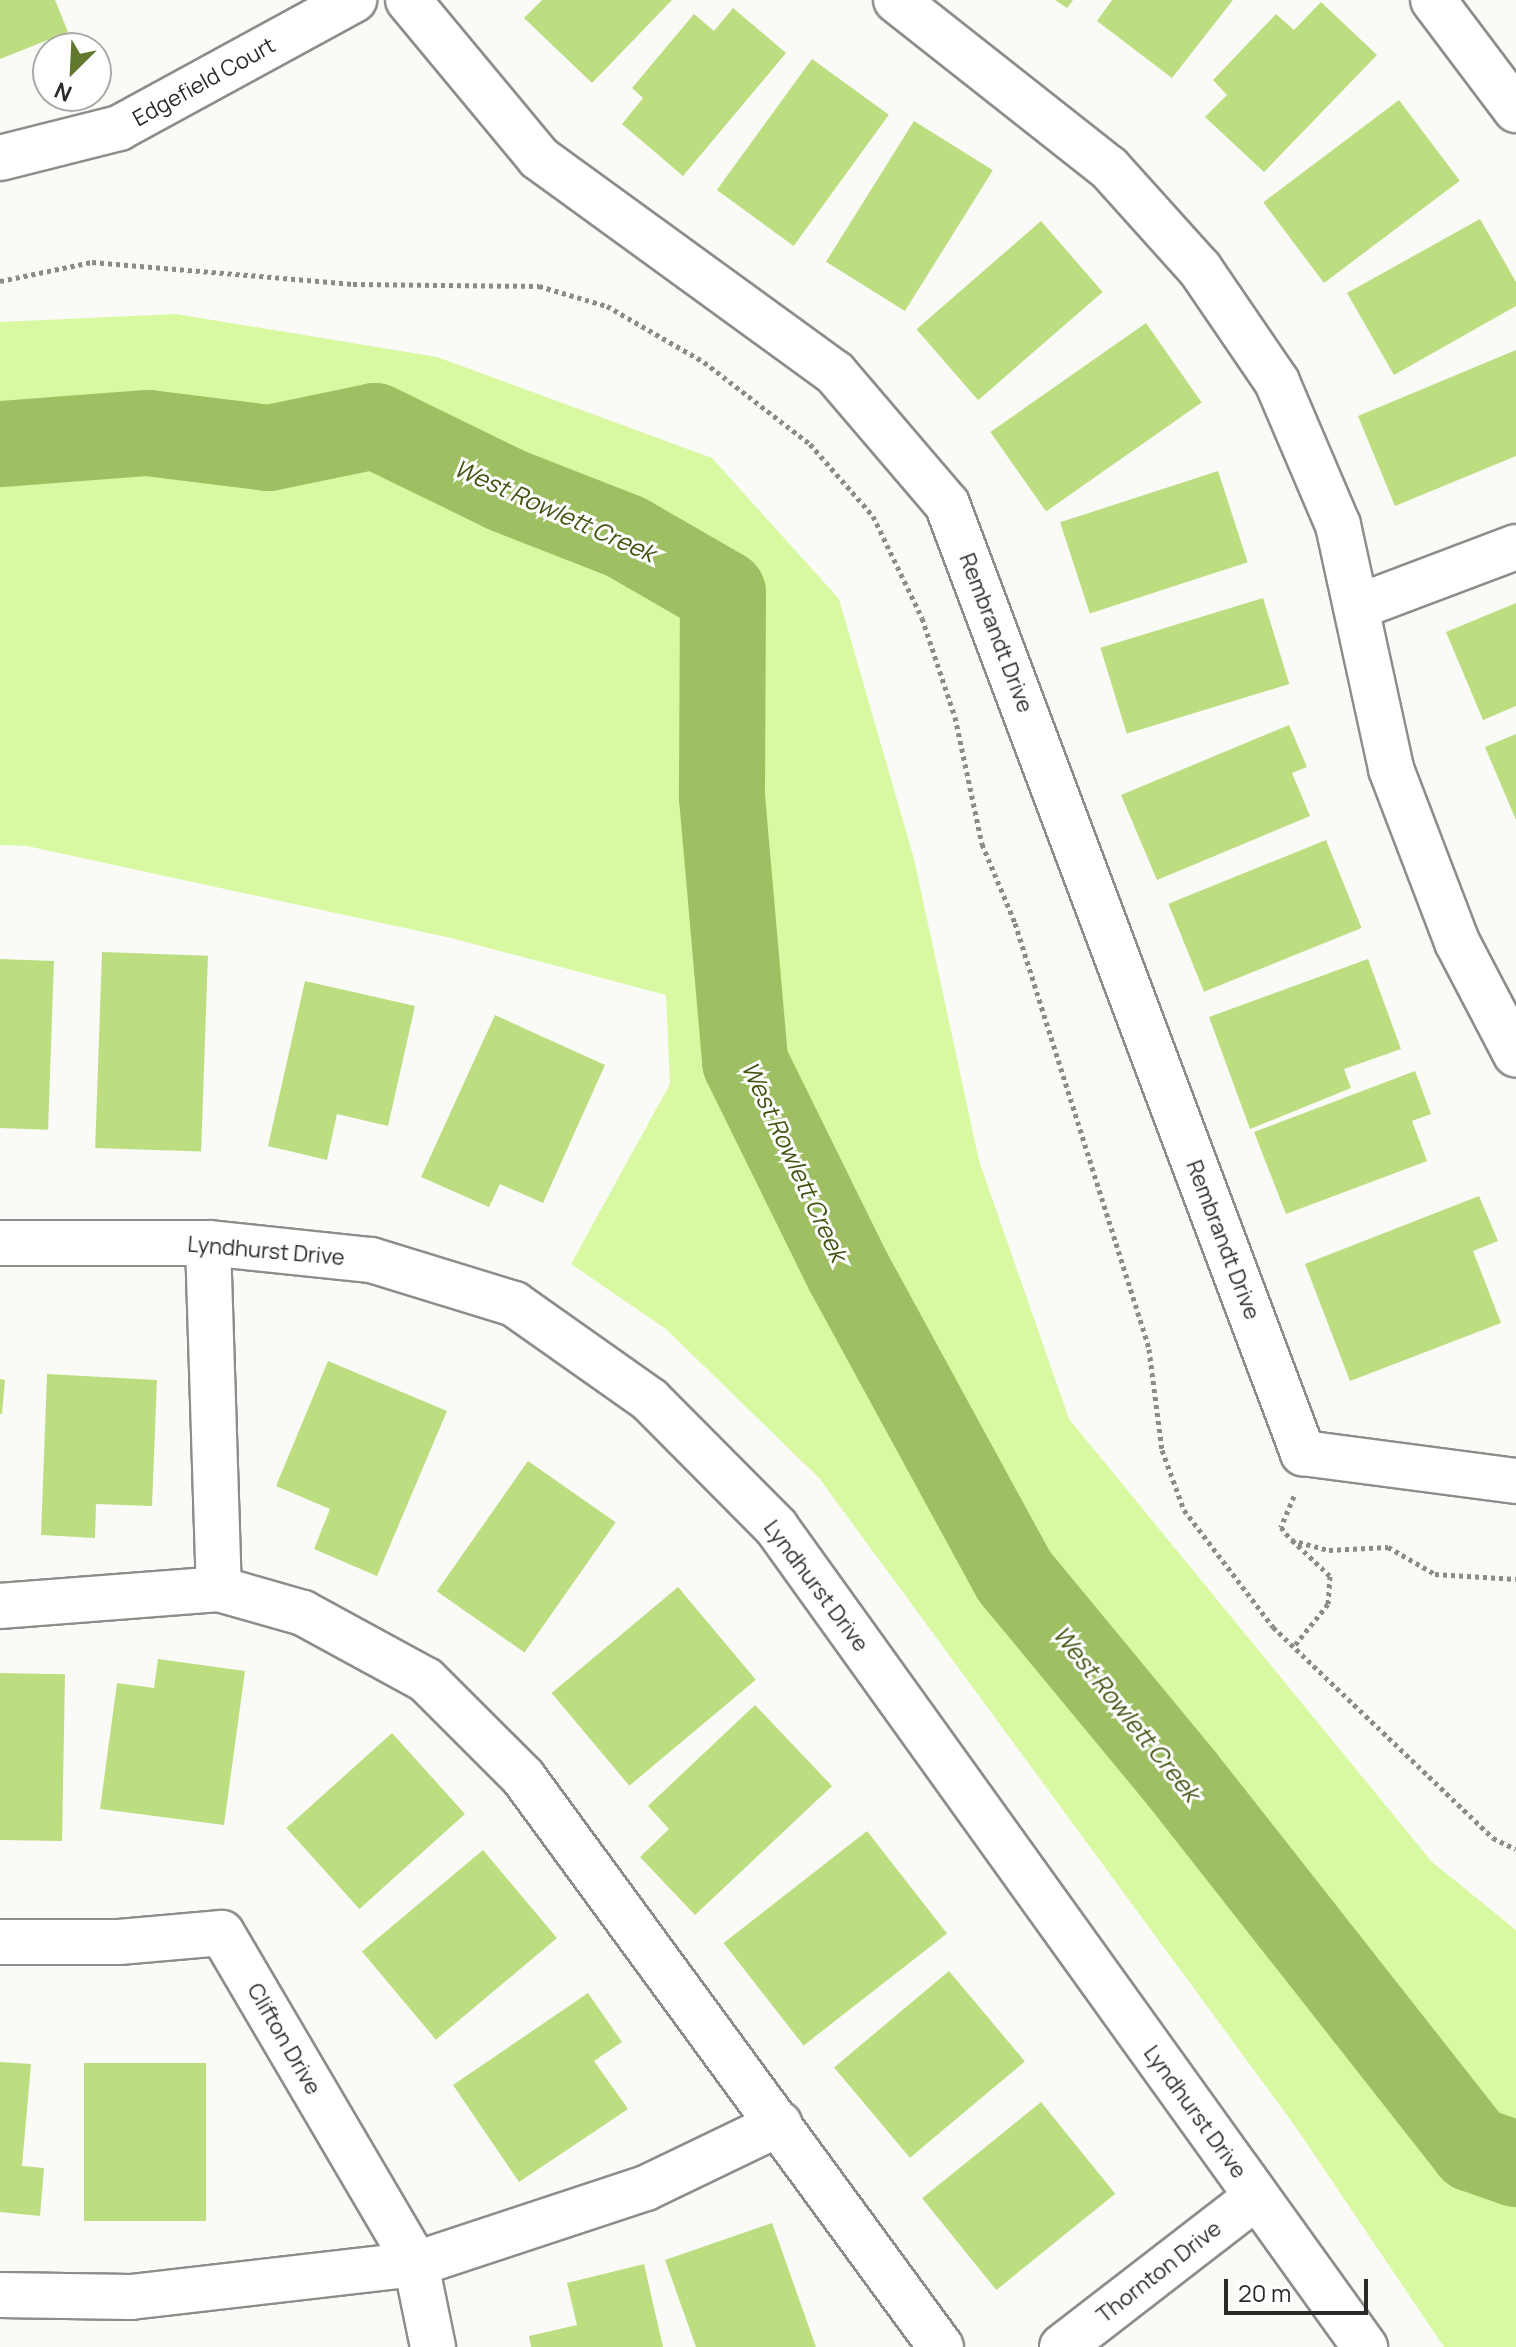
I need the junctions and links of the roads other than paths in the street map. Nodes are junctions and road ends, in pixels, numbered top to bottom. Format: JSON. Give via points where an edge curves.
{"nodes":[{"id":1,"x":354,"y":0,"type":"edge"},
{"id":2,"x":408,"y":0,"type":"edge"},
{"id":3,"x":896,"y":0,"type":"edge"},
{"id":4,"x":1433,"y":0,"type":"edge"},
{"id":5,"x":1516,"y":110,"type":"edge"},
{"id":6,"x":0,"y":158,"type":"edge"},
{"id":7,"x":1516,"y":547,"type":"edge"},
{"id":8,"x":1360,"y":606,"type":"junction"},
{"id":9,"x":1516,"y":1055,"type":"edge"},
{"id":10,"x":0,"y":1243,"type":"edge"},
{"id":11,"x":208,"y":1243,"type":"junction"},
{"id":12,"x":1516,"y":1481,"type":"edge"},
{"id":13,"x":219,"y":1589,"type":"junction"},
{"id":14,"x":0,"y":1606,"type":"edge"},
{"id":15,"x":0,"y":1942,"type":"edge"},
{"id":16,"x":779,"y":2124,"type":"junction"},
{"id":17,"x":1256,"y":2197,"type":"junction"},
{"id":18,"x":416,"y":2264,"type":"junction"},
{"id":19,"x":0,"y":2295,"type":"edge"},
{"id":20,"x":433,"y":2347,"type":"edge"},
{"id":21,"x":941,"y":2347,"type":"edge"},
{"id":22,"x":1062,"y":2347,"type":"edge"},
{"id":23,"x":1365,"y":2347,"type":"edge"}],
"edges":[{"from":1,"to":6,"type":"street","name":"Edgefield Court","via":[[119,128]]},
{"from":2,"to":12,"type":"street","name":"Rembrandt Drive","via":[[539,158],[835,373],[947,504],[1308,1456]]},
{"from":3,"to":8,"type":"street","via":[[1109,168],[1200,269],[1277,382],[1338,525]]},
{"from":4,"to":5,"type":"street"},
{"from":7,"to":8,"type":"street"},
{"from":8,"to":9,"type":"street","via":[[1391,769],[1457,942]]},
{"from":10,"to":11,"type":"street","name":"Lyndhurst Drive"},
{"from":11,"to":13,"type":"street"},
{"from":11,"to":17,"type":"street","name":"Lyndhurst Drive","via":[[371,1260],[514,1304],[650,1400],[776,1527]]},
{"from":13,"to":14,"type":"street"},
{"from":13,"to":16,"type":"street","via":[[303,1613],[426,1680],[523,1777]]},
{"from":15,"to":18,"type":"street","name":"Clifton Drive","via":[[119,1942],[222,1933]]},
{"from":16,"to":18,"type":"street","via":[[646,2188]]},
{"from":16,"to":21,"type":"street"},
{"from":17,"to":22,"type":"street","name":"Thornton Drive"},
{"from":17,"to":23,"type":"street","name":"Lyndhurst Drive"},
{"from":18,"to":19,"type":"street","via":[[131,2297]]},
{"from":18,"to":20,"type":"street","name":"Clifton Drive"}]}
